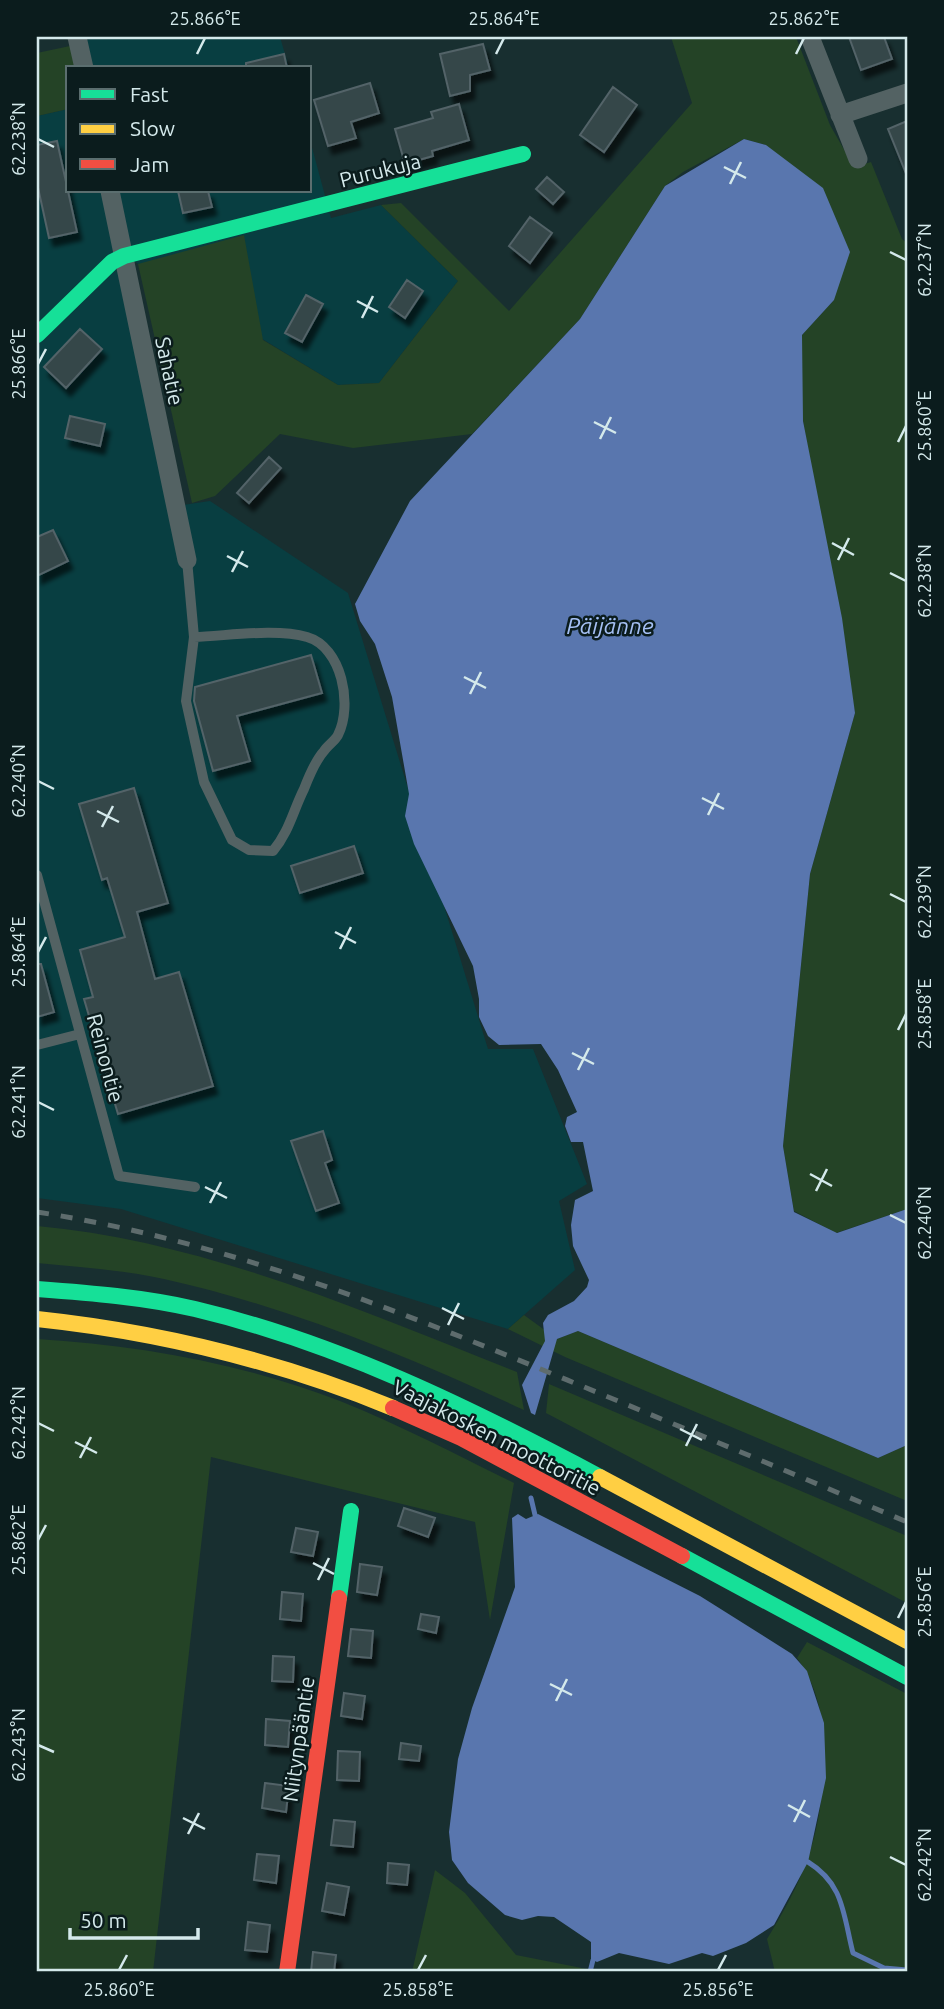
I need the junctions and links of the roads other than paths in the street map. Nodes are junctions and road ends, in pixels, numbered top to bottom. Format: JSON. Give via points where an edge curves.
{"nodes":[{"id":1,"x":77,"y":37,"type":"edge"},
{"id":2,"x":810,"y":37,"type":"edge"},
{"id":3,"x":84,"y":66,"type":"edge"},
{"id":4,"x":907,"y":93,"type":"edge"},
{"id":5,"x":839,"y":115,"type":"junction"},
{"id":6,"x":523,"y":154,"type":"dead end"},
{"id":7,"x":858,"y":159,"type":"dead end"},
{"id":8,"x":110,"y":192,"type":"edge"},
{"id":9,"x":124,"y":256,"type":"junction"},
{"id":10,"x":37,"y":335,"type":"edge"},
{"id":11,"x":187,"y":560,"type":"joint"},
{"id":12,"x":194,"y":637,"type":"junction"},
{"id":13,"x":37,"y":876,"type":"edge"},
{"id":14,"x":80,"y":1034,"type":"junction"},
{"id":15,"x":37,"y":1045,"type":"edge"},
{"id":16,"x":195,"y":1187,"type":"dead end"},
{"id":17,"x":37,"y":1289,"type":"edge"},
{"id":18,"x":37,"y":1319,"type":"edge"},
{"id":19,"x":351,"y":1511,"type":"dead end"},
{"id":20,"x":907,"y":1642,"type":"edge"},
{"id":21,"x":907,"y":1677,"type":"edge"},
{"id":22,"x":286,"y":1972,"type":"edge"}],
"edges":[{"from":1,"to":3,"type":"street"},
{"from":2,"to":5,"type":"street"},
{"from":4,"to":5,"type":"street"},
{"from":5,"to":7,"type":"street"},
{"from":6,"to":9,"type":"main road","name":"Purukuja"},
{"from":8,"to":9,"type":"street","name":"Sahatie"},
{"from":9,"to":10,"type":"main road","via":[[112,262]]},
{"from":9,"to":11,"type":"street","name":"Sahatie"},
{"from":11,"to":12,"type":"lane"},
{"from":12,"to":12,"type":"lane","via":[[186,701],[204,782],[232,840],[249,850],[273,850],[286,835],[322,752],[338,735],[343,683],[330,652],[309,637]]},
{"from":13,"to":14,"type":"lane","name":"Reinontie"},
{"from":14,"to":15,"type":"lane"},
{"from":14,"to":16,"type":"lane","name":"Reinontie","via":[[118,1176]]},
{"from":17,"to":20,"type":"main road","name":"Vaajakosken moottoritie","via":[[102,1293],[187,1307],[355,1357],[527,1437]]},
{"from":18,"to":21,"type":"main road","name":"Vaajakosken moottoritie","via":[[187,1341],[291,1367],[388,1403]]},
{"from":19,"to":22,"type":"main road","name":"Niitynpääntie"}]}
